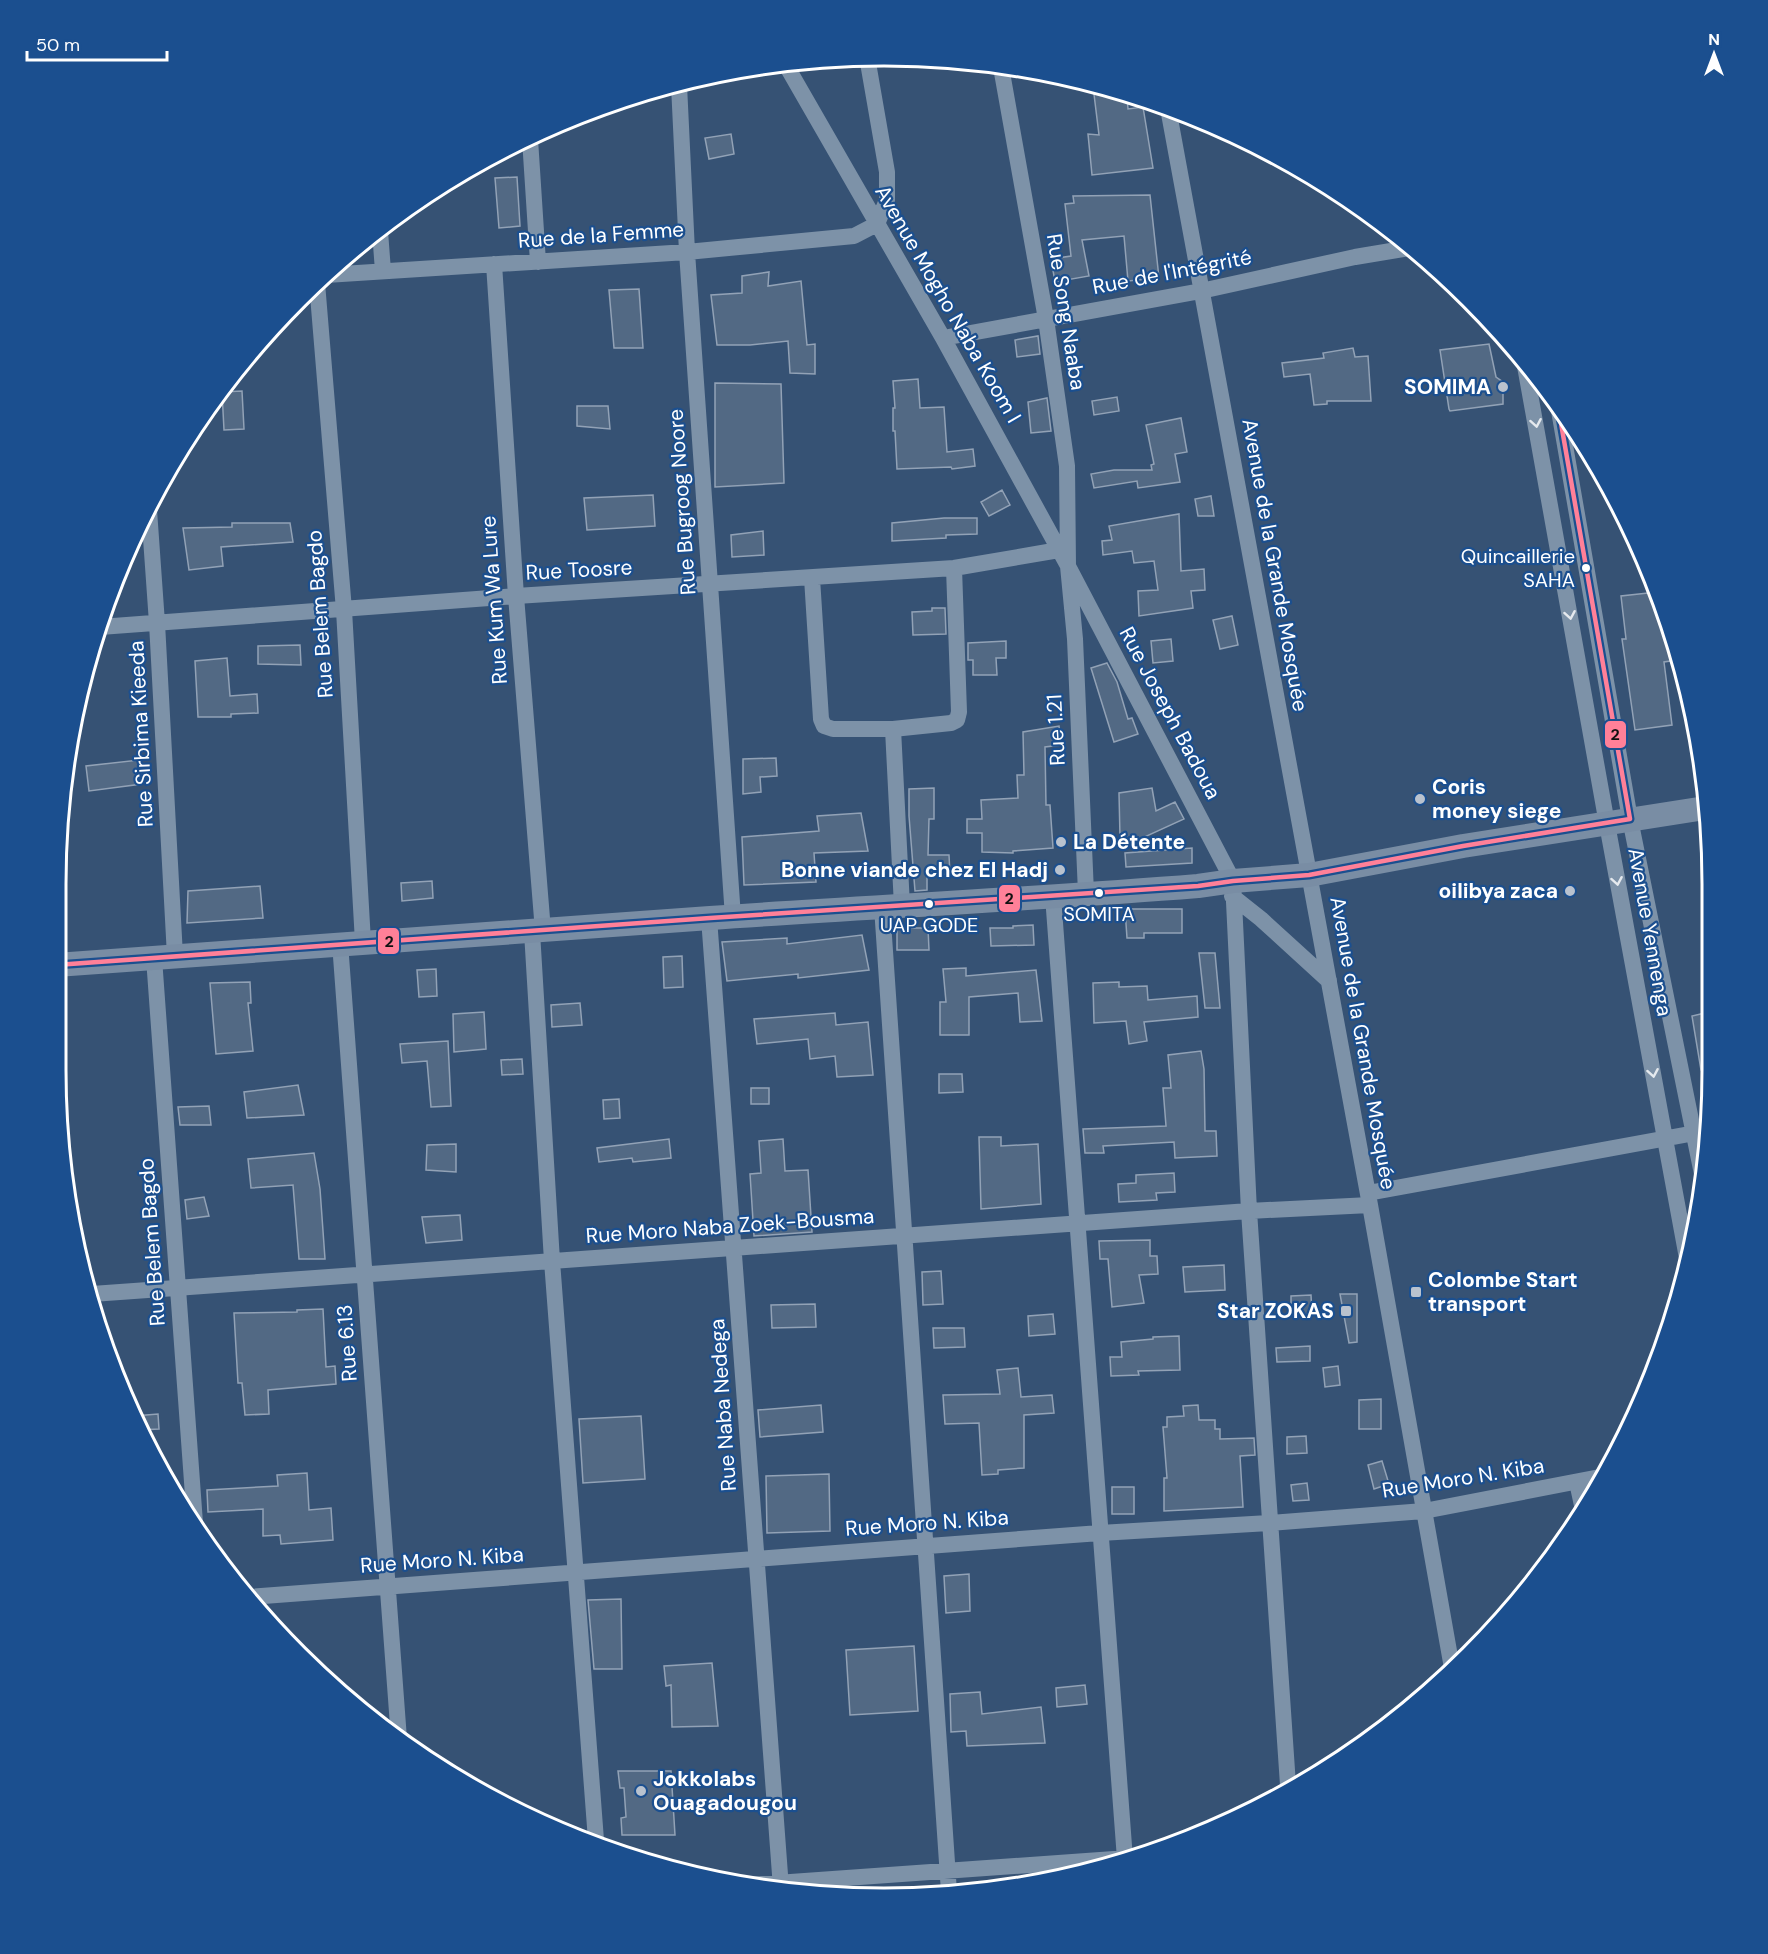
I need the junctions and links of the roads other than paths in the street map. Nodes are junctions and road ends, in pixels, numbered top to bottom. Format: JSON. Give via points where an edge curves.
{"nodes":[{"id":1,"x":869,"y":67,"type":"edge"},
{"id":2,"x":790,"y":72,"type":"edge"},
{"id":3,"x":1002,"y":75,"type":"edge"},
{"id":4,"x":679,"y":92,"type":"edge"},
{"id":5,"x":1170,"y":118,"type":"edge"},
{"id":6,"x":531,"y":146,"type":"edge"},
{"id":7,"x":876,"y":224,"type":"junction"},
{"id":8,"x":380,"y":240,"type":"edge"},
{"id":9,"x":1400,"y":250,"type":"edge"},
{"id":10,"x":687,"y":252,"type":"junction"},
{"id":11,"x":538,"y":262,"type":"junction"},
{"id":12,"x":494,"y":264,"type":"junction"},
{"id":13,"x":382,"y":271,"type":"junction"},
{"id":14,"x":340,"y":274,"type":"edge"},
{"id":15,"x":1201,"y":291,"type":"junction"},
{"id":16,"x":318,"y":295,"type":"edge"},
{"id":17,"x":1046,"y":319,"type":"junction"},
{"id":18,"x":943,"y":338,"type":"junction"},
{"id":19,"x":1527,"y":379,"type":"edge"},
{"id":20,"x":1562,"y":427,"type":"edge"},
{"id":21,"x":150,"y":522,"type":"edge"},
{"id":22,"x":1059,"y":550,"type":"junction"},
{"id":23,"x":1068,"y":566,"type":"junction"},
{"id":24,"x":954,"y":568,"type":"junction"},
{"id":25,"x":812,"y":578,"type":"junction"},
{"id":26,"x":710,"y":585,"type":"junction"},
{"id":27,"x":516,"y":596,"type":"junction"},
{"id":28,"x":344,"y":610,"type":"junction"},
{"id":29,"x":158,"y":623,"type":"junction"},
{"id":30,"x":107,"y":626,"type":"edge"},
{"id":31,"x":892,"y":729,"type":"junction"},
{"id":32,"x":1698,"y":809,"type":"edge"},
{"id":33,"x":1630,"y":819,"type":"junction"},
{"id":34,"x":1607,"y":824,"type":"junction"},
{"id":35,"x":1309,"y":875,"type":"junction"},
{"id":36,"x":1233,"y":888,"type":"junction"},
{"id":37,"x":1086,"y":893,"type":"junction"},
{"id":38,"x":1053,"y":896,"type":"junction"},
{"id":39,"x":892,"y":907,"type":"junction"},
{"id":40,"x":721,"y":918,"type":"junction"},
{"id":41,"x":537,"y":932,"type":"junction"},
{"id":42,"x":351,"y":943,"type":"junction"},
{"id":43,"x":164,"y":957,"type":"junction"},
{"id":44,"x":66,"y":964,"type":"edge"},
{"id":45,"x":1329,"y":981,"type":"junction"},
{"id":46,"x":1695,"y":1133,"type":"junction"},
{"id":47,"x":1665,"y":1139,"type":"junction"},
{"id":48,"x":1698,"y":1148,"type":"edge"},
{"id":49,"x":1369,"y":1199,"type":"junction"},
{"id":50,"x":1249,"y":1211,"type":"junction"},
{"id":51,"x":1077,"y":1223,"type":"junction"},
{"id":52,"x":904,"y":1236,"type":"junction"},
{"id":53,"x":1684,"y":1240,"type":"edge"},
{"id":54,"x":734,"y":1248,"type":"junction"},
{"id":55,"x":552,"y":1261,"type":"junction"},
{"id":56,"x":364,"y":1274,"type":"junction"},
{"id":57,"x":177,"y":1287,"type":"junction"},
{"id":58,"x":97,"y":1294,"type":"edge"},
{"id":59,"x":1592,"y":1479,"type":"edge"},
{"id":60,"x":1577,"y":1482,"type":"junction"},
{"id":61,"x":1580,"y":1498,"type":"edge"},
{"id":62,"x":194,"y":1508,"type":"edge"},
{"id":63,"x":1424,"y":1511,"type":"junction"},
{"id":64,"x":1269,"y":1523,"type":"junction"},
{"id":65,"x":1100,"y":1533,"type":"junction"},
{"id":66,"x":924,"y":1546,"type":"junction"},
{"id":67,"x":757,"y":1559,"type":"junction"},
{"id":68,"x":576,"y":1572,"type":"junction"},
{"id":69,"x":387,"y":1586,"type":"junction"},
{"id":70,"x":258,"y":1596,"type":"edge"},
{"id":71,"x":1450,"y":1659,"type":"edge"},
{"id":72,"x":398,"y":1728,"type":"edge"},
{"id":73,"x":1288,"y":1781,"type":"edge"},
{"id":74,"x":596,"y":1835,"type":"edge"},
{"id":75,"x":1125,"y":1851,"type":"edge"},
{"id":76,"x":1095,"y":1860,"type":"edge"},
{"id":77,"x":948,"y":1871,"type":"junction"},
{"id":78,"x":781,"y":1881,"type":"edge"},
{"id":79,"x":806,"y":1884,"type":"edge"},
{"id":80,"x":949,"y":1885,"type":"edge"}],
"edges":[{"from":1,"to":7,"type":"street","via":[[887,172],[887,200]]},
{"from":2,"to":7,"type":"street","name":"Avenue Mogho Naba Koom I"},
{"from":3,"to":17,"type":"street","name":"Rue Song Naaba"},
{"from":4,"to":10,"type":"street","name":"Rue Bugroog Noore"},
{"from":5,"to":15,"type":"street","name":"Avenue de la Grande Mosquée"},
{"from":6,"to":11,"type":"street"},
{"from":7,"to":10,"type":"street","name":"Rue de la Femme","via":[[854,236]]},
{"from":7,"to":18,"type":"street","name":"Avenue Mogho Naba Koom I"},
{"from":8,"to":13,"type":"street"},
{"from":9,"to":15,"type":"street","name":"Rue de l'Intégrité"},
{"from":10,"to":11,"type":"street","name":"Rue de la Femme"},
{"from":10,"to":26,"type":"street","name":"Rue Bugroog Noore"},
{"from":11,"to":12,"type":"street","name":"Rue de la Femme"},
{"from":12,"to":13,"type":"street","name":"Rue de la Femme"},
{"from":12,"to":27,"type":"street","name":"Rue Kum Wa Lure"},
{"from":13,"to":14,"type":"street","name":"Rue de la Femme"},
{"from":15,"to":17,"type":"street","name":"Rue de l'Intégrité"},
{"from":15,"to":35,"type":"street","name":"Avenue de la Grande Mosquée"},
{"from":16,"to":28,"type":"street","name":"Rue Belem Bagdo"},
{"from":17,"to":18,"type":"street","name":"Rue de l'Intégrité"},
{"from":17,"to":23,"type":"street","name":"Rue Song Naaba","via":[[1067,465]]},
{"from":18,"to":22,"type":"street","name":"Avenue Mogho Naba Koom I"},
{"from":19,"to":34,"type":"street","name":"Avenue Yennenga","one_way":true},
{"from":20,"to":33,"type":"street","name":"Avenue Yennenga"},
{"from":21,"to":29,"type":"street","name":"Rue Sirbima Kieeda"},
{"from":22,"to":23,"type":"street","name":"Avenue Mogho Naba Koom I"},
{"from":22,"to":24,"type":"street","name":"Rue Toosre"},
{"from":23,"to":36,"type":"street","name":"Rue Joseph Badoua"},
{"from":23,"to":37,"type":"street","name":"Rue 1.21"},
{"from":24,"to":25,"type":"street","name":"Rue Toosre"},
{"from":24,"to":31,"type":"street","via":[[957,720]]},
{"from":25,"to":26,"type":"street","name":"Rue Toosre"},
{"from":25,"to":31,"type":"street","via":[[824,726]]},
{"from":26,"to":27,"type":"street","name":"Rue Toosre"},
{"from":26,"to":40,"type":"street","name":"Rue Bugroog Noore"},
{"from":27,"to":28,"type":"street","name":"Rue Toosre"},
{"from":27,"to":41,"type":"street","name":"Rue Kum Wa Lure"},
{"from":28,"to":29,"type":"street","name":"Rue Toosre"},
{"from":28,"to":42,"type":"street","name":"Rue Belem Bagdo"},
{"from":29,"to":30,"type":"street","name":"Rue Toosre"},
{"from":29,"to":43,"type":"street","name":"Rue Sirbima Kieeda"},
{"from":31,"to":39,"type":"street"},
{"from":32,"to":33,"type":"main road"},
{"from":33,"to":34,"type":"main road"},
{"from":33,"to":46,"type":"street","name":"Avenue Yennenga"},
{"from":34,"to":35,"type":"main road"},
{"from":34,"to":47,"type":"street","name":"Avenue Yennenga","one_way":true},
{"from":35,"to":36,"type":"main road"},
{"from":35,"to":45,"type":"street","name":"Avenue de la Grande Mosquée"},
{"from":36,"to":37,"type":"main road","via":[[1198,886]]},
{"from":36,"to":45,"type":"street"},
{"from":36,"to":50,"type":"street"},
{"from":37,"to":38,"type":"main road"},
{"from":38,"to":39,"type":"main road"},
{"from":38,"to":51,"type":"street"},
{"from":39,"to":40,"type":"main road"},
{"from":39,"to":52,"type":"street"},
{"from":40,"to":41,"type":"main road"},
{"from":40,"to":54,"type":"street","name":"Rue Naba Nedega"},
{"from":41,"to":42,"type":"main road"},
{"from":41,"to":55,"type":"street","name":"Rue Kum Wa Lure"},
{"from":42,"to":43,"type":"main road"},
{"from":42,"to":56,"type":"street","name":"Rue 6.13"},
{"from":43,"to":44,"type":"main road"},
{"from":43,"to":57,"type":"street","name":"Rue Belem Bagdo"},
{"from":45,"to":49,"type":"street","name":"Avenue de la Grande Mosquée"},
{"from":46,"to":47,"type":"street","name":"Rue Moro Naba Zoek-Bousma"},
{"from":46,"to":48,"type":"street","name":"Avenue Yennenga"},
{"from":47,"to":49,"type":"street","name":"Rue Moro Naba Zoek-Bousma"},
{"from":47,"to":53,"type":"street","name":"Avenue Yennenga"},
{"from":49,"to":50,"type":"street","name":"Rue Moro Naba Zoek-Bousma"},
{"from":49,"to":63,"type":"street","name":"Avenue de la Grande Mosquée"},
{"from":50,"to":51,"type":"street","name":"Rue Moro Naba Zoek-Bousma"},
{"from":50,"to":64,"type":"street"},
{"from":51,"to":52,"type":"street","name":"Rue Moro Naba Zoek-Bousma"},
{"from":51,"to":65,"type":"street"},
{"from":52,"to":54,"type":"street","name":"Rue Moro Naba Zoek-Bousma"},
{"from":52,"to":66,"type":"street"},
{"from":54,"to":55,"type":"street","name":"Rue Moro Naba Zoek-Bousma"},
{"from":54,"to":67,"type":"street","name":"Rue Naba Nedega"},
{"from":55,"to":56,"type":"street","name":"Rue Moro Naba Zoek-Bousma"},
{"from":55,"to":68,"type":"street","name":"Rue Kum Wa Lure"},
{"from":56,"to":57,"type":"street","name":"Rue Moro Naba Zoek-Bousma"},
{"from":56,"to":69,"type":"street","name":"Rue 6.13"},
{"from":57,"to":58,"type":"street","name":"Rue Moro Naba Zoek-Bousma"},
{"from":57,"to":62,"type":"street","name":"Rue Belem Bagdo"},
{"from":59,"to":60,"type":"street","name":"Rue Moro N. Kiba"},
{"from":60,"to":61,"type":"street"},
{"from":60,"to":63,"type":"street","name":"Rue Moro N. Kiba"},
{"from":63,"to":64,"type":"street","name":"Rue Moro N. Kiba"},
{"from":63,"to":71,"type":"street","name":"Avenue de la Grande Mosquée"},
{"from":64,"to":65,"type":"street","name":"Rue Moro N. Kiba"},
{"from":64,"to":73,"type":"street"},
{"from":65,"to":66,"type":"street","name":"Rue Moro N. Kiba"},
{"from":65,"to":75,"type":"street"},
{"from":66,"to":67,"type":"street","name":"Rue Moro N. Kiba"},
{"from":66,"to":77,"type":"street"},
{"from":67,"to":68,"type":"street","name":"Rue Moro N. Kiba"},
{"from":67,"to":78,"type":"street","name":"Rue Naba Nedega"},
{"from":68,"to":69,"type":"street","name":"Rue Moro N. Kiba"},
{"from":68,"to":74,"type":"street","name":"Rue Kum Wa Lure"},
{"from":69,"to":70,"type":"street","name":"Rue Moro N. Kiba"},
{"from":69,"to":72,"type":"street","name":"Rue 6.13"},
{"from":76,"to":77,"type":"street"},
{"from":77,"to":79,"type":"street"},
{"from":77,"to":80,"type":"street"}]}
